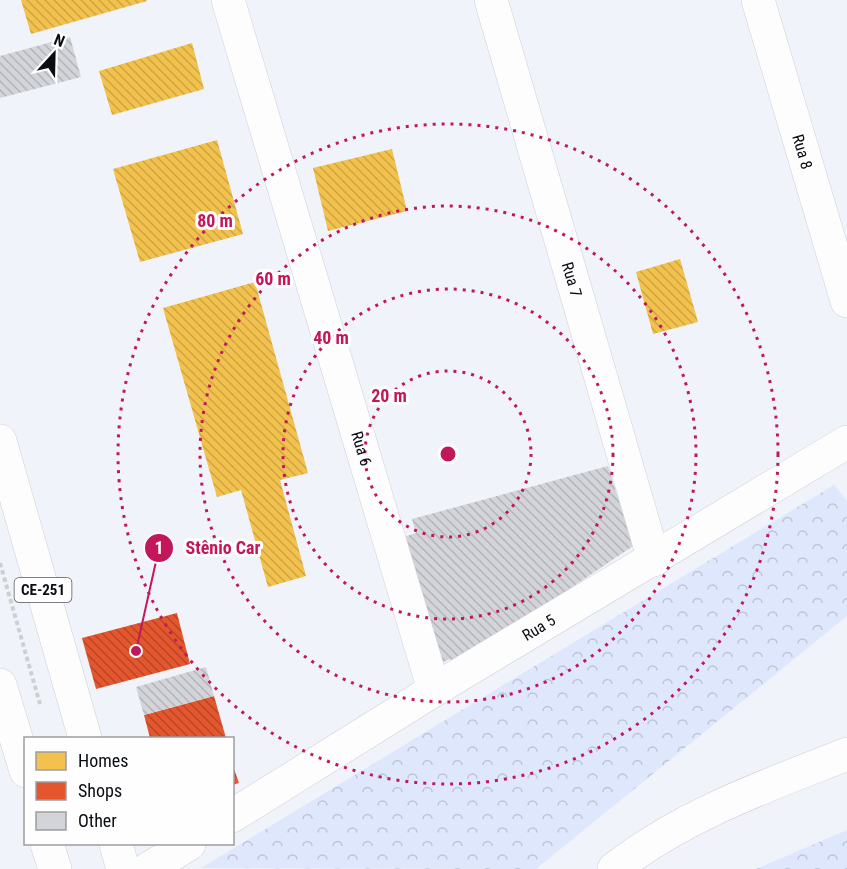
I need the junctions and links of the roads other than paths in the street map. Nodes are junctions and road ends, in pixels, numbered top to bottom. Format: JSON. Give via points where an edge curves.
{"nodes":[{"id":1,"x":228,"y":0,"type":"edge"},
{"id":2,"x":491,"y":0,"type":"edge"},
{"id":3,"x":758,"y":0,"type":"edge"},
{"id":4,"x":847,"y":300,"type":"edge"},
{"id":5,"x":0,"y":441,"type":"edge"},
{"id":6,"x":847,"y":442,"type":"edge"},
{"id":7,"x":654,"y":560,"type":"junction"},
{"id":8,"x":0,"y":685,"type":"edge"},
{"id":9,"x":434,"y":690,"type":"junction"},
{"id":10,"x":86,"y":737,"type":"edge"},
{"id":11,"x":847,"y":754,"type":"edge"},
{"id":12,"x":24,"y":764,"type":"edge"},
{"id":13,"x":234,"y":815,"type":"edge"},
{"id":14,"x":48,"y":845,"type":"edge"},
{"id":15,"x":117,"y":845,"type":"edge"},
{"id":16,"x":186,"y":845,"type":"edge"},
{"id":17,"x":55,"y":869,"type":"edge"},
{"id":18,"x":123,"y":869,"type":"edge"},
{"id":19,"x":148,"y":869,"type":"edge"},
{"id":20,"x":614,"y":869,"type":"edge"}],
"edges":[{"from":1,"to":9,"type":"street","name":"Rua 6"},
{"from":2,"to":7,"type":"street","name":"Rua 7"},
{"from":3,"to":4,"type":"street","name":"Rua 8"},
{"from":5,"to":10,"type":"street","number":"CE-251"},
{"from":6,"to":7,"type":"street","name":"Rua 5"},
{"from":7,"to":9,"type":"street","name":"Rua 5"},
{"from":8,"to":12,"type":"street"},
{"from":9,"to":13,"type":"street","name":"Rua 5"},
{"from":11,"to":20,"type":"street","via":[[700,815],[643,846]]},
{"from":14,"to":17,"type":"street"},
{"from":15,"to":18,"type":"street"},
{"from":16,"to":19,"type":"street"}]}
